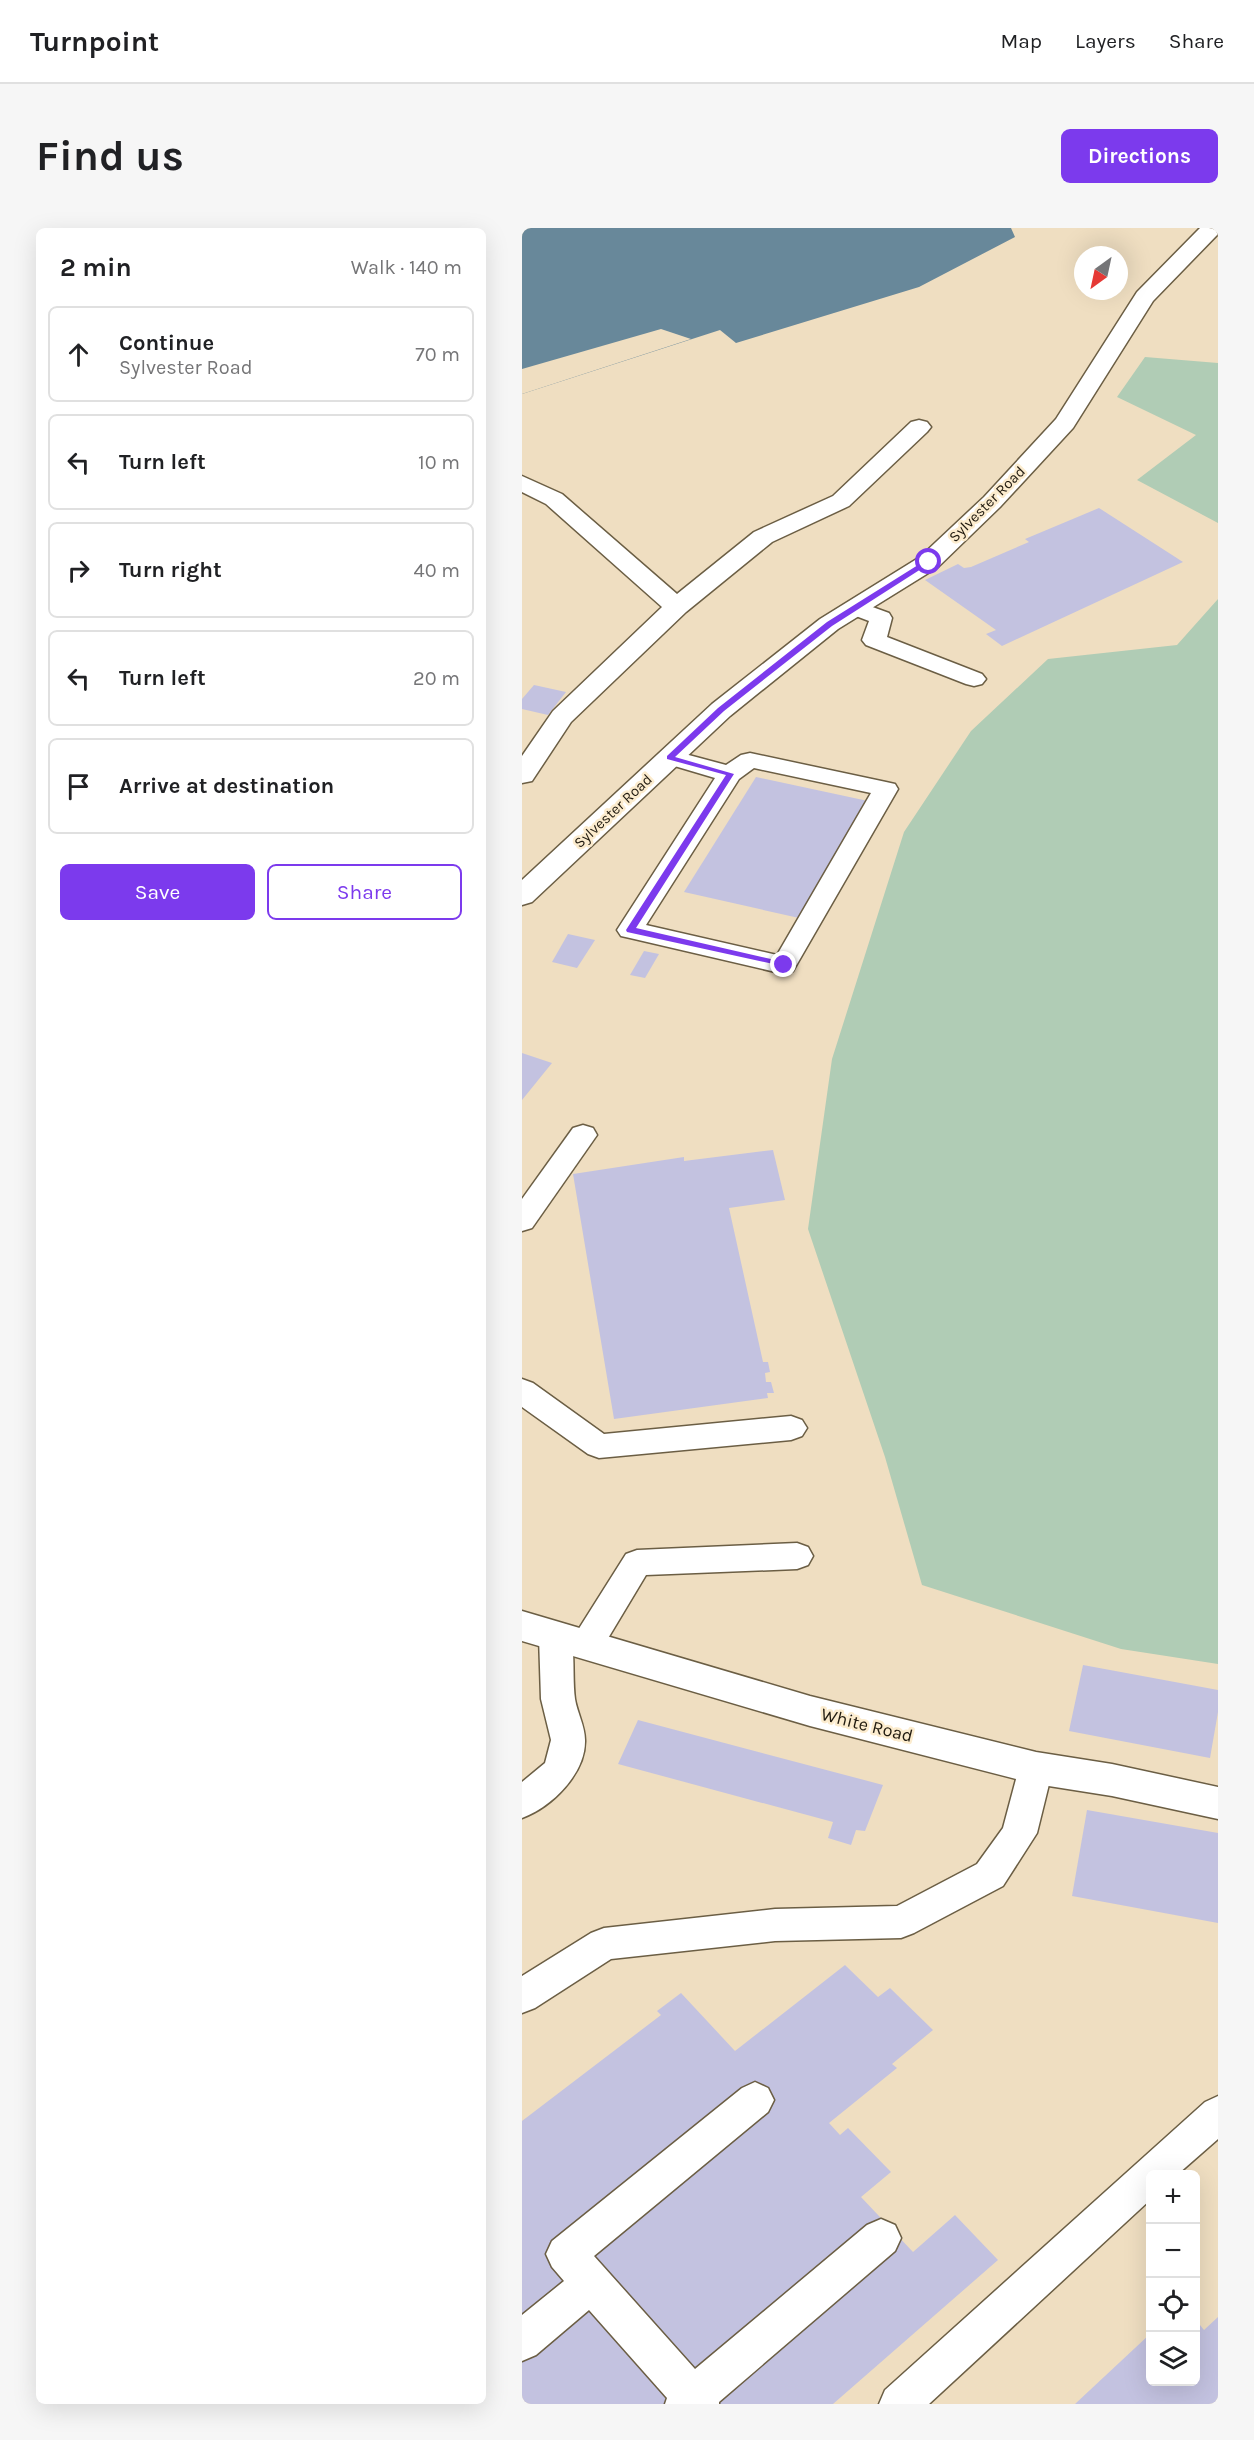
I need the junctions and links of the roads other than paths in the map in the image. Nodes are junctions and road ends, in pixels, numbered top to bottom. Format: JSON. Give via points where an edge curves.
{"nodes":[{"id":1,"x":1212,"y":228,"type":"edge"},
{"id":2,"x":919,"y":427,"type":"dead end"},
{"id":3,"x":522,"y":483,"type":"edge"},
{"id":4,"x":677,"y":607,"type":"junction"},
{"id":5,"x":856,"y":608,"type":"junction"},
{"id":6,"x":974,"y":679,"type":"dead end"},
{"id":7,"x":670,"y":758,"type":"junction"},
{"id":8,"x":730,"y":774,"type":"junction"},
{"id":9,"x":522,"y":775,"type":"edge"},
{"id":10,"x":522,"y":896,"type":"edge"},
{"id":11,"x":583,"y":1135,"type":"dead end"},
{"id":12,"x":522,"y":1221,"type":"edge"},
{"id":13,"x":522,"y":1389,"type":"edge"},
{"id":14,"x":791,"y":1428,"type":"dead end"},
{"id":15,"x":797,"y":1556,"type":"dead end"},
{"id":16,"x":554,"y":1635,"type":"edge"},
{"id":17,"x":1036,"y":1768,"type":"junction"},
{"id":18,"x":522,"y":1803,"type":"edge"},
{"id":19,"x":1218,"y":1803,"type":"edge"},
{"id":20,"x":522,"y":1996,"type":"edge"},
{"id":21,"x":755,"y":2100,"type":"dead end"},
{"id":22,"x":1218,"y":2114,"type":"edge"},
{"id":23,"x":1156,"y":2170,"type":"edge"},
{"id":24,"x":1146,"y":2180,"type":"edge"},
{"id":25,"x":881,"y":2238,"type":"dead end"},
{"id":26,"x":591,"y":2283,"type":"junction"},
{"id":27,"x":522,"y":2341,"type":"edge"},
{"id":28,"x":692,"y":2402,"type":"edge"},
{"id":29,"x":899,"y":2404,"type":"edge"}],
"edges":[{"from":1,"to":5,"type":"street","name":"Sylvester Road","via":[[1145,297],[1065,423],[992,502],[929,562]]},
{"from":2,"to":4,"type":"street","via":[[841,501],[764,537]]},
{"from":3,"to":4,"type":"street","via":[[554,498]]},
{"from":4,"to":9,"type":"street","via":[[562,717]]},
{"from":5,"to":6,"type":"lane","via":[[881,618],[874,640]]},
{"from":5,"to":7,"type":"street","name":"Sylvester Road","via":[[829,624],[721,710]]},
{"from":7,"to":8,"type":"lane"},
{"from":7,"to":10,"type":"street","name":"Sylvester Road"},
{"from":8,"to":8,"type":"lane","via":[[630,930],[784,965],[886,789],[750,760]]},
{"from":11,"to":12,"type":"lane"},
{"from":13,"to":14,"type":"lane","via":[[599,1446]]},
{"from":15,"to":16,"type":"lane","via":[[636,1563]]},
{"from":16,"to":17,"type":"street","name":"White Road","via":[[810,1711]]},
{"from":16,"to":18,"type":"lane","via":[[558,1699],[568,1740],[560,1771]]},
{"from":17,"to":19,"type":"street","name":"White Road"},
{"from":17,"to":20,"type":"lane","via":[[1019,1833],[990,1875],[901,1922],[775,1925],[604,1944]]},
{"from":21,"to":26,"type":"lane","via":[[566,2254]]},
{"from":22,"to":23,"type":"lane"},
{"from":24,"to":29,"type":"lane"},
{"from":25,"to":28,"type":"lane"},
{"from":26,"to":27,"type":"lane"},
{"from":26,"to":28,"type":"lane"}]}
